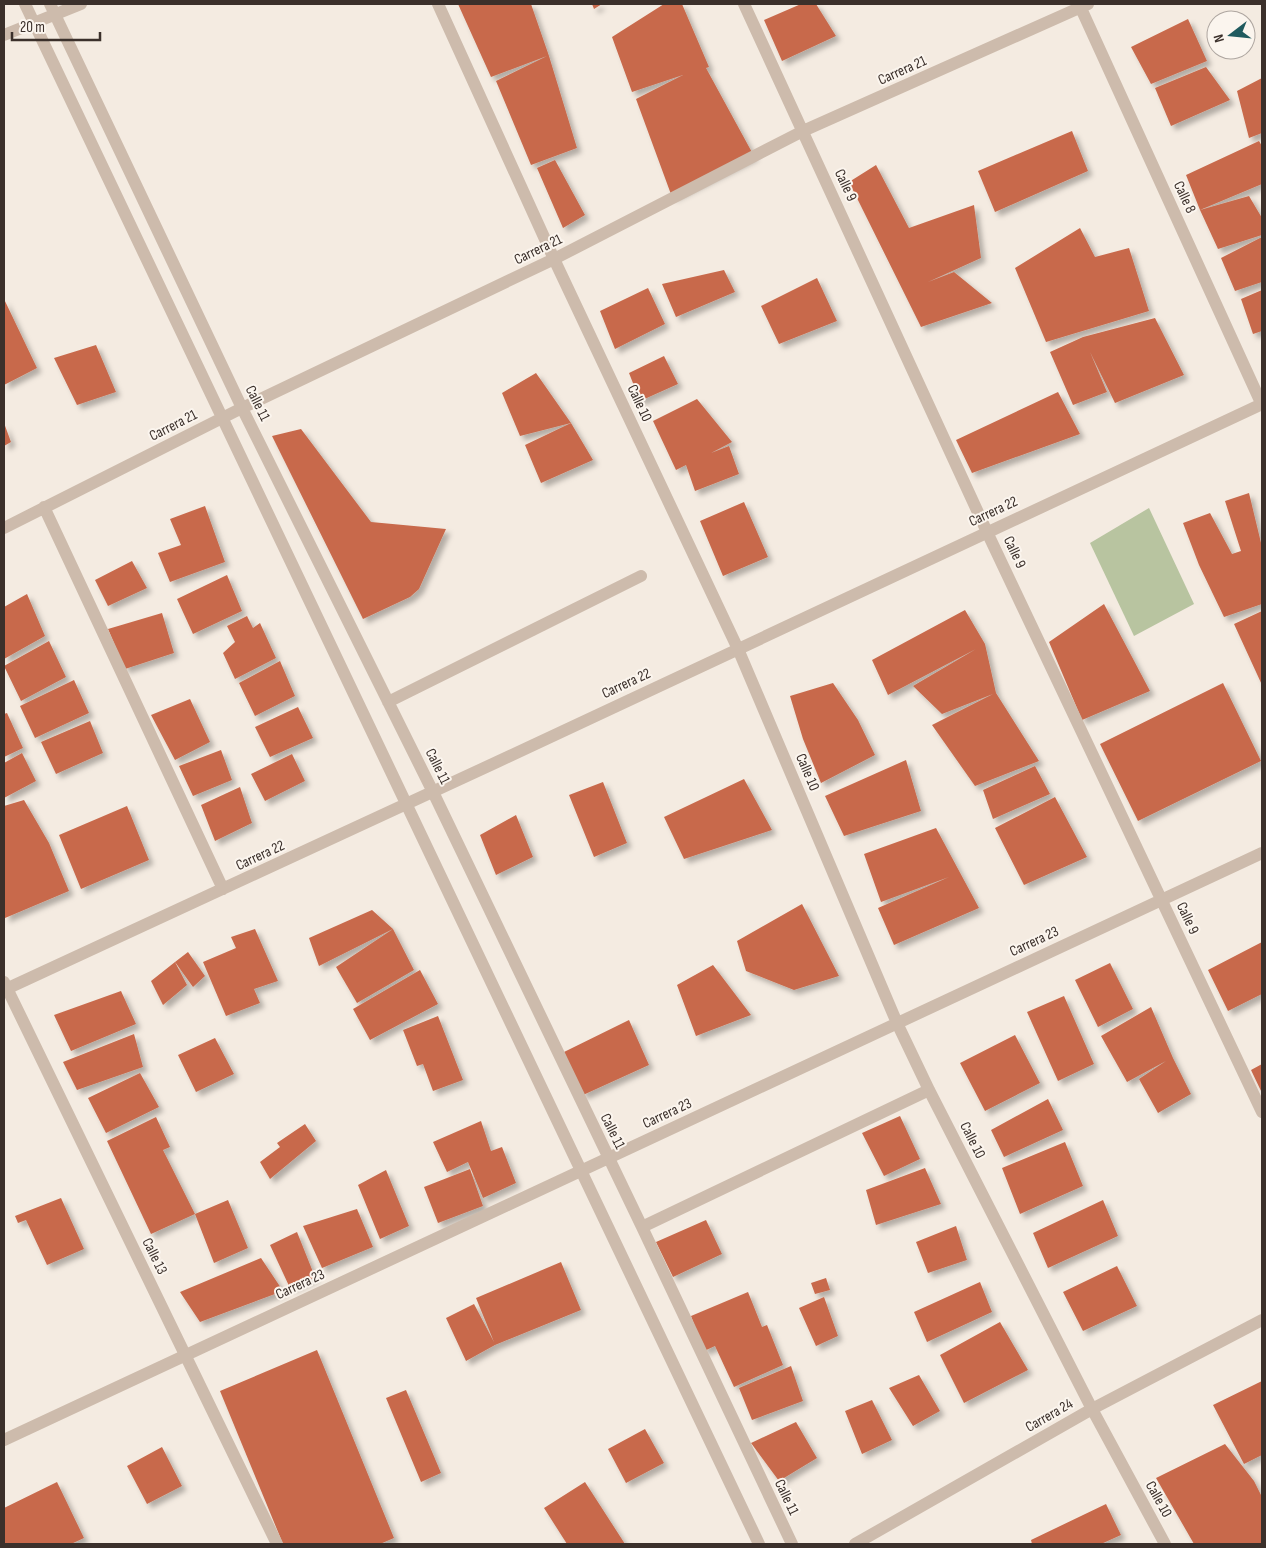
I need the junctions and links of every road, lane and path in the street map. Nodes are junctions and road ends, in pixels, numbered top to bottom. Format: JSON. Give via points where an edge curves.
{"nodes":[{"id":1,"x":25,"y":4,"type":"edge"},
{"id":2,"x":81,"y":4,"type":"edge"},
{"id":3,"x":438,"y":4,"type":"edge"},
{"id":4,"x":744,"y":4,"type":"edge"},
{"id":5,"x":1082,"y":5,"type":"edge"},
{"id":6,"x":52,"y":9,"type":"edge"},
{"id":7,"x":33,"y":22,"type":"junction"},
{"id":8,"x":4,"y":35,"type":"edge"},
{"id":9,"x":803,"y":132,"type":"junction"},
{"id":10,"x":554,"y":259,"type":"junction"},
{"id":11,"x":1262,"y":405,"type":"edge"},
{"id":12,"x":242,"y":408,"type":"junction"},
{"id":13,"x":222,"y":418,"type":"junction"},
{"id":14,"x":44,"y":507,"type":"junction"},
{"id":15,"x":4,"y":528,"type":"edge"},
{"id":16,"x":987,"y":532,"type":"junction"},
{"id":17,"x":641,"y":576,"type":"dead end"},
{"id":18,"x":738,"y":649,"type":"junction"},
{"id":19,"x":388,"y":702,"type":"junction"},
{"id":20,"x":433,"y":792,"type":"junction"},
{"id":21,"x":407,"y":805,"type":"junction"},
{"id":22,"x":1262,"y":853,"type":"edge"},
{"id":23,"x":223,"y":889,"type":"junction"},
{"id":24,"x":1161,"y":900,"type":"junction"},
{"id":25,"x":5,"y":987,"type":"edge"},
{"id":26,"x":897,"y":1023,"type":"junction"},
{"id":27,"x":929,"y":1090,"type":"junction"},
{"id":28,"x":1262,"y":1112,"type":"edge"},
{"id":29,"x":608,"y":1158,"type":"junction"},
{"id":30,"x":581,"y":1171,"type":"junction"},
{"id":31,"x":642,"y":1226,"type":"junction"},
{"id":32,"x":1262,"y":1320,"type":"edge"},
{"id":33,"x":185,"y":1356,"type":"junction"},
{"id":34,"x":1092,"y":1409,"type":"junction"},
{"id":35,"x":4,"y":1440,"type":"edge"},
{"id":36,"x":277,"y":1544,"type":"edge"},
{"id":37,"x":759,"y":1544,"type":"edge"},
{"id":38,"x":792,"y":1544,"type":"edge"},
{"id":39,"x":855,"y":1544,"type":"edge"},
{"id":40,"x":1165,"y":1544,"type":"edge"}],
"edges":[{"from":1,"to":7,"type":"street"},
{"from":2,"to":6,"type":"street"},
{"from":3,"to":10,"type":"street","name":"Calle 10"},
{"from":4,"to":9,"type":"street","name":"Calle 9"},
{"from":5,"to":9,"type":"street","name":"Carrera 21"},
{"from":5,"to":11,"type":"street","name":"Calle 8"},
{"from":6,"to":7,"type":"street"},
{"from":6,"to":12,"type":"street","name":"Calle 11"},
{"from":7,"to":8,"type":"street"},
{"from":7,"to":13,"type":"street"},
{"from":9,"to":10,"type":"street","name":"Carrera 21"},
{"from":9,"to":16,"type":"street","name":"Calle 9"},
{"from":10,"to":12,"type":"street","name":"Carrera 21"},
{"from":10,"to":18,"type":"street","name":"Calle 10"},
{"from":11,"to":16,"type":"street","name":"Carrera 22"},
{"from":12,"to":13,"type":"street","name":"Carrera 21"},
{"from":12,"to":19,"type":"street","name":"Calle 11"},
{"from":13,"to":14,"type":"street","name":"Carrera 21"},
{"from":13,"to":21,"type":"street"},
{"from":14,"to":15,"type":"street","name":"Carrera 21"},
{"from":14,"to":23,"type":"street"},
{"from":16,"to":18,"type":"street","name":"Carrera 22"},
{"from":16,"to":24,"type":"street","name":"Calle 9"},
{"from":17,"to":19,"type":"street"},
{"from":18,"to":20,"type":"street","name":"Carrera 22"},
{"from":18,"to":26,"type":"street","name":"Calle 10"},
{"from":19,"to":20,"type":"street","name":"Calle 11"},
{"from":20,"to":21,"type":"street","name":"Carrera 22"},
{"from":20,"to":29,"type":"street","name":"Calle 11"},
{"from":21,"to":23,"type":"street","name":"Carrera 22"},
{"from":21,"to":30,"type":"street"},
{"from":22,"to":24,"type":"street","name":"Carrera 23"},
{"from":23,"to":25,"type":"street","name":"Carrera 22"},
{"from":24,"to":26,"type":"street","name":"Carrera 23"},
{"from":24,"to":28,"type":"street","name":"Calle 9"},
{"from":25,"to":33,"type":"street","name":"Calle 13"},
{"from":26,"to":27,"type":"street","name":"Calle 10"},
{"from":26,"to":29,"type":"street","name":"Carrera 23"},
{"from":27,"to":31,"type":"street"},
{"from":27,"to":34,"type":"street","name":"Calle 10"},
{"from":29,"to":30,"type":"street","name":"Carrera 23"},
{"from":29,"to":31,"type":"street","name":"Calle 11"},
{"from":30,"to":33,"type":"street","name":"Carrera 23"},
{"from":30,"to":37,"type":"street"},
{"from":31,"to":38,"type":"street","name":"Calle 11"},
{"from":32,"to":34,"type":"street","name":"Carrera 24"},
{"from":33,"to":35,"type":"street","name":"Carrera 23"},
{"from":33,"to":36,"type":"street","name":"Calle 13"},
{"from":34,"to":39,"type":"street","name":"Carrera 24"},
{"from":34,"to":40,"type":"street","name":"Calle 10"}]}
